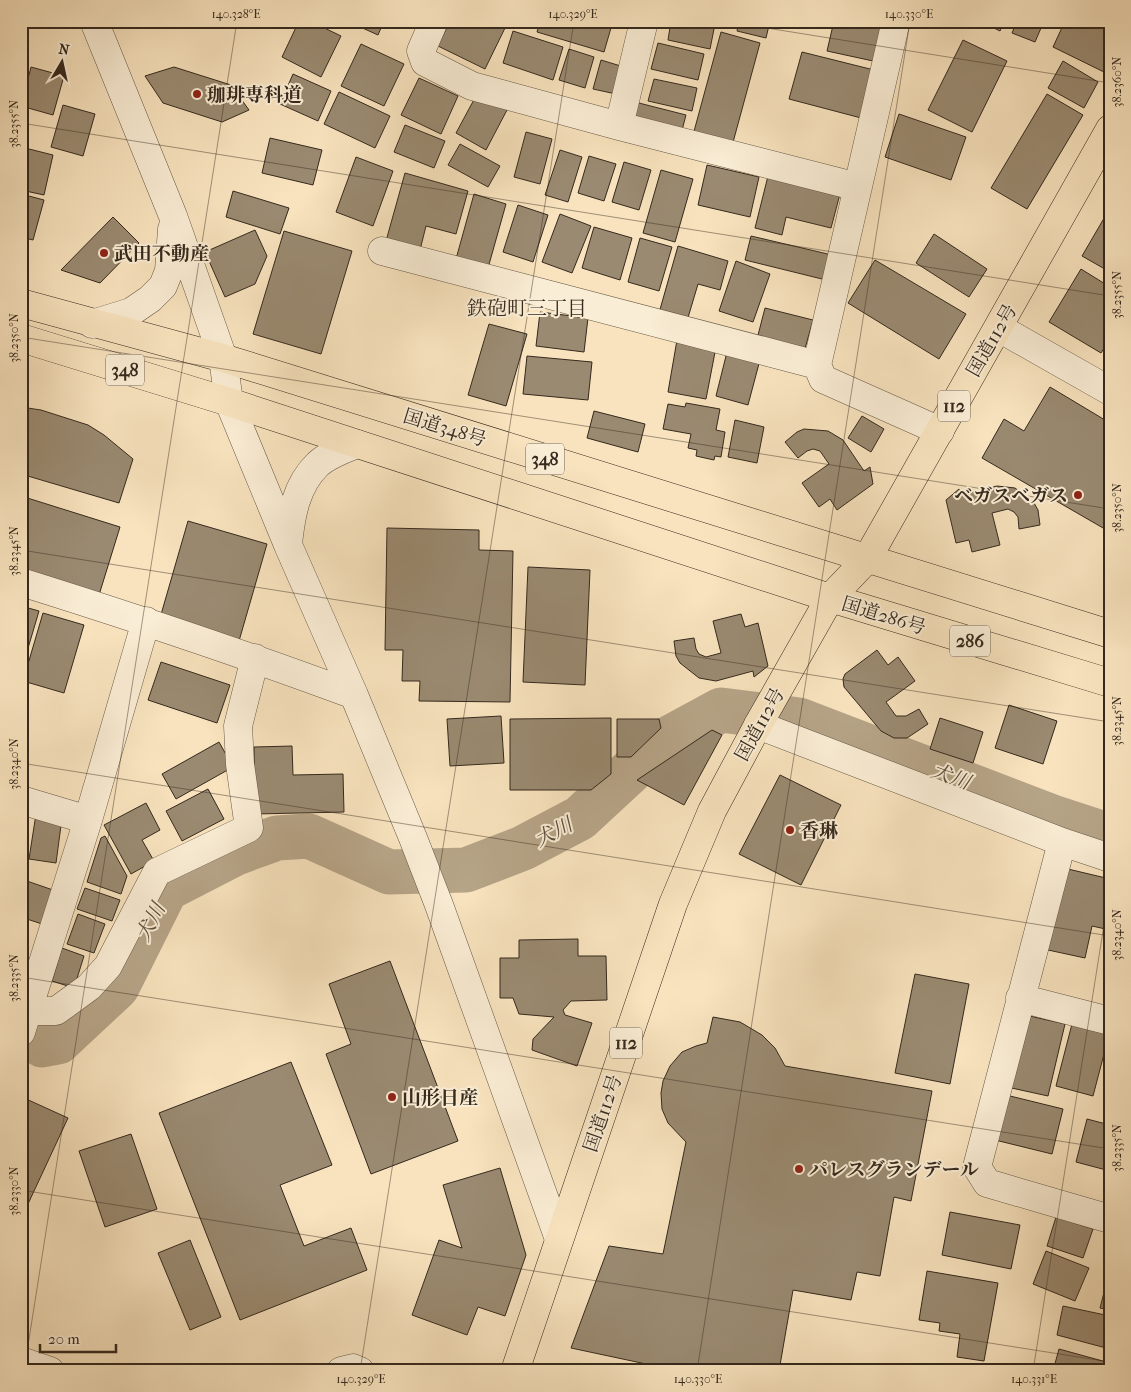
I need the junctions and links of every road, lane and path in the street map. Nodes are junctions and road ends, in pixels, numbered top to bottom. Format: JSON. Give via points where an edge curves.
{"nodes":[{"id":1,"x":94,"y":21,"type":"edge"},
{"id":2,"x":434,"y":21,"type":"edge"},
{"id":3,"x":644,"y":21,"type":"edge"},
{"id":4,"x":896,"y":21,"type":"edge"},
{"id":5,"x":618,"y":126,"type":"junction"},
{"id":6,"x":1110,"y":129,"type":"edge"},
{"id":7,"x":858,"y":187,"type":"junction"},
{"id":8,"x":172,"y":216,"type":"junction"},
{"id":9,"x":382,"y":251,"type":"dead end"},
{"id":10,"x":21,"y":304,"type":"edge"},
{"id":11,"x":92,"y":324,"type":"junction"},
{"id":12,"x":999,"y":328,"type":"junction"},
{"id":13,"x":21,"y":338,"type":"edge"},
{"id":14,"x":224,"y":358,"type":"junction"},
{"id":15,"x":817,"y":365,"type":"junction"},
{"id":16,"x":1110,"y":390,"type":"edge"},
{"id":17,"x":229,"y":402,"type":"junction"},
{"id":18,"x":940,"y":431,"type":"junction"},
{"id":19,"x":357,"y":444,"type":"junction"},
{"id":20,"x":288,"y":545,"type":"junction"},
{"id":21,"x":867,"y":559,"type":"junction"},
{"id":22,"x":21,"y":582,"type":"edge"},
{"id":23,"x":830,"y":598,"type":"junction"},
{"id":24,"x":146,"y":621,"type":"junction"},
{"id":25,"x":1110,"y":634,"type":"edge"},
{"id":26,"x":255,"y":658,"type":"junction"},
{"id":27,"x":1110,"y":683,"type":"edge"},
{"id":28,"x":354,"y":695,"type":"junction"},
{"id":29,"x":758,"y":725,"type":"junction"},
{"id":30,"x":21,"y":800,"type":"edge"},
{"id":31,"x":88,"y":820,"type":"junction"},
{"id":32,"x":1062,"y":842,"type":"junction"},
{"id":33,"x":1110,"y":858,"type":"edge"},
{"id":34,"x":1020,"y":998,"type":"junction"},
{"id":35,"x":1110,"y":1021,"type":"edge"},
{"id":36,"x":23,"y":1023,"type":"edge"},
{"id":37,"x":1110,"y":1219,"type":"edge"},
{"id":38,"x":559,"y":1239,"type":"junction"},
{"id":39,"x":21,"y":1361,"type":"edge"},
{"id":40,"x":50,"y":1371,"type":"edge"},
{"id":41,"x":341,"y":1371,"type":"edge"},
{"id":42,"x":360,"y":1371,"type":"edge"},
{"id":43,"x":515,"y":1371,"type":"edge"}],
"edges":[{"from":1,"to":8,"type":"street"},
{"from":2,"to":5,"type":"street","via":[[421,51],[425,62],[472,86]]},
{"from":3,"to":5,"type":"street"},
{"from":4,"to":7,"type":"street"},
{"from":5,"to":7,"type":"street"},
{"from":6,"to":12,"type":"highway","name":"国道112号","number":"112"},
{"from":7,"to":15,"type":"street"},
{"from":8,"to":11,"type":"street","via":[[169,271],[163,286],[131,312]]},
{"from":8,"to":14,"type":"street"},
{"from":9,"to":15,"type":"street"},
{"from":10,"to":11,"type":"highway","name":"国道348号","number":"348"},
{"from":11,"to":14,"type":"highway","name":"国道348号","number":"348"},
{"from":12,"to":16,"type":"street"},
{"from":12,"to":18,"type":"highway","name":"国道112号","number":"112"},
{"from":13,"to":17,"type":"highway","number":"348"},
{"from":14,"to":17,"type":"street"},
{"from":14,"to":21,"type":"highway","name":"国道348号","number":"348"},
{"from":15,"to":18,"type":"street","via":[[823,379]]},
{"from":17,"to":19,"type":"highway","number":"348"},
{"from":17,"to":20,"type":"street"},
{"from":18,"to":21,"type":"highway","name":"国道112号","number":"112"},
{"from":19,"to":20,"type":"street","via":[[332,454],[318,464],[296,498],[290,518]]},
{"from":19,"to":23,"type":"highway","number":"348"},
{"from":20,"to":28,"type":"street"},
{"from":21,"to":23,"type":"highway","name":"国道112号","number":"112"},
{"from":21,"to":25,"type":"highway","number":"286"},
{"from":22,"to":24,"type":"street"},
{"from":23,"to":27,"type":"highway","name":"国道286号","number":"286"},
{"from":23,"to":29,"type":"highway","name":"国道112号","number":"112"},
{"from":24,"to":26,"type":"street"},
{"from":24,"to":31,"type":"street"},
{"from":26,"to":28,"type":"street"},
{"from":26,"to":36,"type":"street","via":[[238,726],[249,828],[157,872],[108,966],[89,987],[56,1011]]},
{"from":28,"to":38,"type":"street","via":[[439,905]]},
{"from":29,"to":32,"type":"street"},
{"from":29,"to":38,"type":"highway","name":"国道112号","number":"112","via":[[712,811],[673,904]]},
{"from":30,"to":31,"type":"street"},
{"from":31,"to":36,"type":"street"},
{"from":32,"to":33,"type":"street"},
{"from":32,"to":34,"type":"street"},
{"from":34,"to":35,"type":"street"},
{"from":34,"to":37,"type":"street","via":[[976,1167],[987,1183]]},
{"from":38,"to":43,"type":"highway","name":"国道112号","number":"112"},
{"from":39,"to":40,"type":"street"},
{"from":41,"to":42,"type":"street","via":[[353,1368]]}]}
